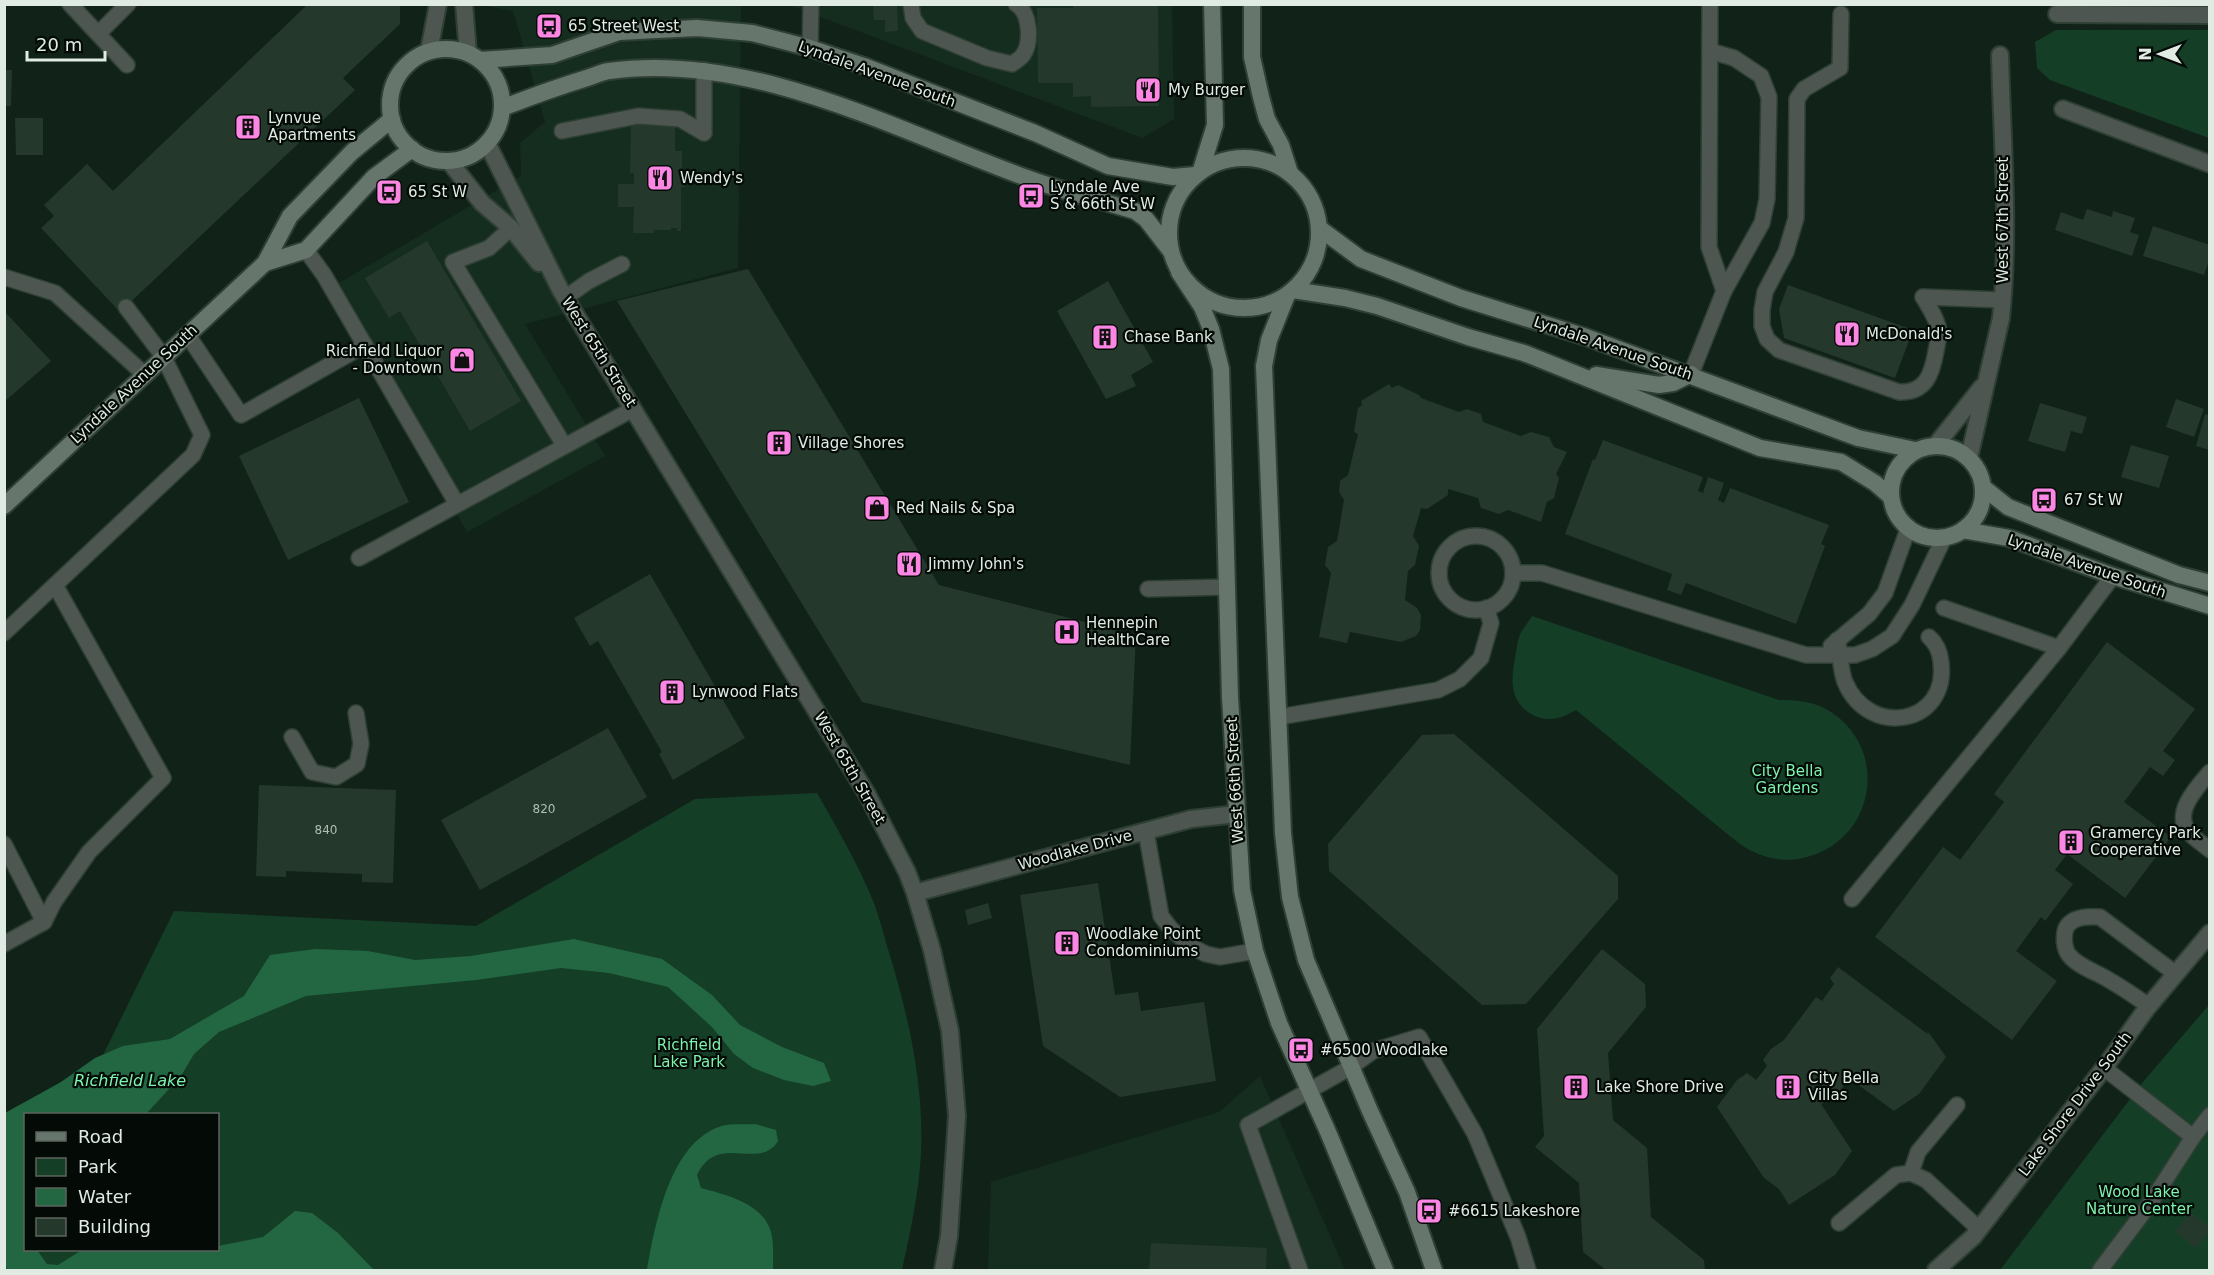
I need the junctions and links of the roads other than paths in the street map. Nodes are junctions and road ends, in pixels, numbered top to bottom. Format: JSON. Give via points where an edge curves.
{"nodes":[{"id":1,"x":70,"y":4,"type":"edge"},
{"id":2,"x":128,"y":4,"type":"edge"},
{"id":3,"x":438,"y":4,"type":"edge"},
{"id":4,"x":464,"y":4,"type":"edge"},
{"id":5,"x":811,"y":4,"type":"edge"},
{"id":6,"x":911,"y":4,"type":"edge"},
{"id":7,"x":1016,"y":4,"type":"edge"},
{"id":8,"x":1212,"y":4,"type":"edge"},
{"id":9,"x":1252,"y":4,"type":"edge"},
{"id":10,"x":1710,"y":4,"type":"edge"},
{"id":11,"x":1841,"y":14,"type":"dead end"},
{"id":12,"x":2056,"y":14,"type":"dead end"},
{"id":13,"x":2210,"y":15,"type":"edge"},
{"id":14,"x":98,"y":34,"type":"junction"},
{"id":15,"x":810,"y":48,"type":"junction"},
{"id":16,"x":429,"y":51,"type":"junction"},
{"id":17,"x":1710,"y":51,"type":"junction"},
{"id":18,"x":2000,"y":55,"type":"dead end"},
{"id":19,"x":474,"y":57,"type":"junction"},
{"id":20,"x":127,"y":65,"type":"dead end"},
{"id":21,"x":704,"y":70,"type":"junction"},
{"id":22,"x":502,"y":108,"type":"junction"},
{"id":23,"x":2063,"y":109,"type":"dead end"},
{"id":24,"x":392,"y":119,"type":"junction"},
{"id":25,"x":562,"y":131,"type":"dead end"},
{"id":26,"x":487,"y":143,"type":"junction"},
{"id":27,"x":412,"y":149,"type":"junction"},
{"id":28,"x":448,"y":160,"type":"junction"},
{"id":29,"x":2210,"y":164,"type":"edge"},
{"id":30,"x":1198,"y":172,"type":"junction"},
{"id":31,"x":1290,"y":173,"type":"junction"},
{"id":32,"x":511,"y":228,"type":"junction"},
{"id":33,"x":1319,"y":228,"type":"junction"},
{"id":34,"x":306,"y":250,"type":"junction"},
{"id":35,"x":1170,"y":250,"type":"junction"},
{"id":36,"x":265,"y":263,"type":"junction"},
{"id":37,"x":622,"y":264,"type":"dead end"},
{"id":38,"x":1179,"y":272,"type":"junction"},
{"id":39,"x":4,"y":277,"type":"edge"},
{"id":40,"x":1724,"y":291,"type":"junction"},
{"id":41,"x":1290,"y":293,"type":"junction"},
{"id":42,"x":563,"y":294,"type":"junction"},
{"id":43,"x":2003,"y":300,"type":"junction"},
{"id":44,"x":126,"y":307,"type":"dead end"},
{"id":45,"x":187,"y":334,"type":"junction"},
{"id":46,"x":365,"y":345,"type":"junction"},
{"id":47,"x":163,"y":357,"type":"junction"},
{"id":48,"x":1562,"y":369,"type":"junction"},
{"id":49,"x":144,"y":374,"type":"junction"},
{"id":50,"x":1690,"y":374,"type":"junction"},
{"id":51,"x":1985,"y":384,"type":"junction"},
{"id":52,"x":633,"y":409,"type":"junction"},
{"id":53,"x":564,"y":445,"type":"junction"},
{"id":54,"x":1936,"y":445,"type":"junction"},
{"id":55,"x":1915,"y":450,"type":"junction"},
{"id":56,"x":1969,"y":458,"type":"junction"},
{"id":57,"x":1983,"y":488,"type":"junction"},
{"id":58,"x":1890,"y":496,"type":"junction"},
{"id":59,"x":457,"y":504,"type":"junction"},
{"id":60,"x":4,"y":506,"type":"edge"},
{"id":61,"x":1908,"y":529,"type":"junction"},
{"id":62,"x":1963,"y":531,"type":"junction"},
{"id":63,"x":1944,"y":538,"type":"junction"},
{"id":64,"x":358,"y":558,"type":"dead end"},
{"id":65,"x":1513,"y":573,"type":"junction"},
{"id":66,"x":2114,"y":576,"type":"junction"},
{"id":67,"x":2210,"y":583,"type":"edge"},
{"id":68,"x":55,"y":585,"type":"junction"},
{"id":69,"x":1227,"y":587,"type":"junction"},
{"id":70,"x":1148,"y":589,"type":"dead end"},
{"id":71,"x":2210,"y":606,"type":"edge"},
{"id":72,"x":1486,"y":608,"type":"junction"},
{"id":73,"x":1944,"y":608,"type":"dead end"},
{"id":74,"x":4,"y":633,"type":"edge"},
{"id":75,"x":1929,"y":637,"type":"dead end"},
{"id":76,"x":1839,"y":648,"type":"junction"},
{"id":77,"x":2059,"y":648,"type":"junction"},
{"id":78,"x":356,"y":713,"type":"dead end"},
{"id":79,"x":1279,"y":717,"type":"junction"},
{"id":80,"x":292,"y":737,"type":"dead end"},
{"id":81,"x":2210,"y":772,"type":"edge"},
{"id":82,"x":1237,"y":814,"type":"junction"},
{"id":83,"x":1146,"y":831,"type":"junction"},
{"id":84,"x":4,"y":844,"type":"edge"},
{"id":85,"x":2210,"y":850,"type":"edge"},
{"id":86,"x":915,"y":893,"type":"junction"},
{"id":87,"x":1852,"y":900,"type":"dead end"},
{"id":88,"x":44,"y":922,"type":"junction"},
{"id":89,"x":2210,"y":933,"type":"edge"},
{"id":90,"x":4,"y":944,"type":"edge"},
{"id":91,"x":1255,"y":951,"type":"junction"},
{"id":92,"x":2176,"y":974,"type":"junction"},
{"id":93,"x":2149,"y":1006,"type":"junction"},
{"id":94,"x":1351,"y":1067,"type":"junction"},
{"id":95,"x":2104,"y":1068,"type":"junction"},
{"id":96,"x":1308,"y":1089,"type":"junction"},
{"id":97,"x":1957,"y":1105,"type":"dead end"},
{"id":98,"x":2210,"y":1115,"type":"edge"},
{"id":99,"x":2193,"y":1137,"type":"junction"},
{"id":100,"x":1911,"y":1173,"type":"junction"},
{"id":101,"x":1839,"y":1223,"type":"dead end"},
{"id":102,"x":1979,"y":1229,"type":"junction"},
{"id":103,"x":943,"y":1270,"type":"edge"},
{"id":104,"x":1300,"y":1270,"type":"edge"},
{"id":105,"x":1385,"y":1270,"type":"edge"},
{"id":106,"x":1434,"y":1270,"type":"edge"},
{"id":107,"x":1528,"y":1270,"type":"edge"},
{"id":108,"x":1936,"y":1270,"type":"edge"},
{"id":109,"x":2100,"y":1270,"type":"edge"}],
"edges":[{"from":1,"to":14,"type":"lane"},
{"from":2,"to":14,"type":"lane"},
{"from":3,"to":16,"type":"street"},
{"from":4,"to":19,"type":"street"},
{"from":5,"to":15,"type":"lane"},
{"from":6,"to":7,"type":"lane","via":[[913,18],[922,31],[1012,64],[1024,54],[1028,35],[1025,15]]},
{"from":8,"to":30,"type":"main road","via":[[1215,125]]},
{"from":9,"to":31,"type":"main road","via":[[1252,57],[1267,119]]},
{"from":10,"to":17,"type":"lane"},
{"from":11,"to":43,"type":"lane","via":[[1840,68],[1804,89],[1797,99],[1796,218],[1786,252],[1765,292],[1762,326],[1767,339],[1779,350],[1899,392],[1910,392],[1928,380],[1939,332],[1923,297]]},
{"from":12,"to":13,"type":"street"},
{"from":14,"to":20,"type":"lane"},
{"from":15,"to":19,"type":"main road","name":"Lyndale Avenue South","via":[[752,33],[667,28],[619,32],[552,55]]},
{"from":15,"to":30,"type":"main road","name":"Lyndale Avenue South","via":[[1035,133],[1108,166],[1173,177]]},
{"from":16,"to":19,"type":"main road","name":"Lyndale Avenue South","via":[[449,49]]},
{"from":16,"to":24,"type":"main road","via":[[414,59],[393,86]]},
{"from":17,"to":40,"type":"lane","via":[[1709,247]]},
{"from":17,"to":40,"type":"lane","via":[[1734,58],[1761,76],[1769,97],[1767,199],[1762,223]]},
{"from":18,"to":43,"type":"street","name":"West 67th Street"},
{"from":19,"to":22,"type":"main road","via":[[492,73],[500,90]]},
{"from":21,"to":22,"type":"main road","via":[[606,71]]},
{"from":21,"to":25,"type":"lane","via":[[704,133],[680,119],[638,116]]},
{"from":21,"to":35,"type":"main road","via":[[811,97],[1028,179],[1135,211]]},
{"from":22,"to":26,"type":"main road"},
{"from":23,"to":29,"type":"street"},
{"from":24,"to":27,"type":"main road"},
{"from":24,"to":36,"type":"main road","name":"Lyndale Avenue South","via":[[352,152],[290,216]]},
{"from":26,"to":28,"type":"main road","via":[[463,158]]},
{"from":26,"to":42,"type":"street","name":"West 65th Street"},
{"from":27,"to":28,"type":"main road","via":[[430,158]]},
{"from":27,"to":34,"type":"main road","name":"Lyndale Avenue South","via":[[374,177]]},
{"from":28,"to":32,"type":"street","name":"West 65th Street","via":[[482,203]]},
{"from":30,"to":31,"type":"main road","via":[[1223,160],[1246,157],[1262,159]]},
{"from":30,"to":35,"type":"main road","via":[[1181,190],[1172,209]]},
{"from":31,"to":33,"type":"main road","via":[[1305,188],[1315,207]]},
{"from":32,"to":42,"type":"street","name":"West 65th Street"},
{"from":32,"to":53,"type":"lane","via":[[489,248],[453,262]]},
{"from":33,"to":41,"type":"main road","via":[[1316,256],[1303,280]]},
{"from":33,"to":50,"type":"main road","name":"Lyndale Avenue South","via":[[1360,260]]},
{"from":34,"to":36,"type":"main road","name":"Lyndale Avenue South"},
{"from":34,"to":46,"type":"lane"},
{"from":35,"to":38,"type":"main road"},
{"from":36,"to":45,"type":"main road","name":"Lyndale Avenue South"},
{"from":37,"to":42,"type":"lane"},
{"from":38,"to":41,"type":"main road","via":[[1195,291],[1216,303],[1240,309],[1265,306]]},
{"from":38,"to":69,"type":"main road","name":"West 66th Street","via":[[1202,307],[1221,369]]},
{"from":39,"to":49,"type":"lane","via":[[55,292]]},
{"from":40,"to":50,"type":"lane"},
{"from":41,"to":48,"type":"main road","via":[[1345,298],[1377,306]]},
{"from":41,"to":79,"type":"main road","via":[[1269,340],[1264,366]]},
{"from":42,"to":52,"type":"street","name":"West 65th Street"},
{"from":43,"to":51,"type":"street","name":"West 67th Street"},
{"from":44,"to":47,"type":"lane"},
{"from":45,"to":46,"type":"lane","via":[[241,415]]},
{"from":45,"to":47,"type":"main road","name":"Lyndale Avenue South"},
{"from":46,"to":59,"type":"lane"},
{"from":47,"to":49,"type":"main road","name":"Lyndale Avenue South"},
{"from":47,"to":68,"type":"lane","via":[[202,435],[193,455]]},
{"from":48,"to":50,"type":"main road","via":[[1659,385]]},
{"from":48,"to":58,"type":"main road","via":[[1760,448],[1841,462]]},
{"from":49,"to":60,"type":"main road","name":"Lyndale Avenue South"},
{"from":50,"to":55,"type":"main road","name":"Lyndale Avenue South","via":[[1858,438]]},
{"from":51,"to":54,"type":"street","name":"West 67th Street"},
{"from":51,"to":56,"type":"street","name":"West 67th Street"},
{"from":52,"to":53,"type":"lane"},
{"from":52,"to":86,"type":"street","name":"West 65th Street","via":[[868,796]]},
{"from":53,"to":59,"type":"lane"},
{"from":54,"to":55,"type":"main road","name":"Lyndale Avenue South"},
{"from":54,"to":56,"type":"main road","via":[[1947,446]]},
{"from":55,"to":58,"type":"main road","via":[[1896,469]]},
{"from":56,"to":57,"type":"main road","name":"Lyndale Avenue South"},
{"from":57,"to":62,"type":"main road","via":[[1982,504]]},
{"from":57,"to":67,"type":"main road","name":"Lyndale Avenue South","via":[[2008,507],[2179,575]]},
{"from":58,"to":61,"type":"main road","via":[[1899,520]]},
{"from":59,"to":64,"type":"lane"},
{"from":61,"to":63,"type":"main road","via":[[1926,537]]},
{"from":61,"to":76,"type":"lane","via":[[1885,593]]},
{"from":62,"to":63,"type":"main road","name":"Lyndale Avenue South"},
{"from":62,"to":66,"type":"main road","name":"Lyndale Avenue South","via":[[2009,538]]},
{"from":63,"to":76,"type":"lane","via":[[1912,605],[1892,636],[1872,650],[1855,655]]},
{"from":65,"to":72,"type":"lane","via":[[1505,595]]},
{"from":65,"to":72,"type":"lane","via":[[1505,549],[1484,536],[1460,539],[1442,557],[1439,569],[1444,592],[1462,607]]},
{"from":65,"to":76,"type":"lane","via":[[1542,573],[1806,655],[1829,647]]},
{"from":66,"to":71,"type":"main road","name":"Lyndale Avenue South"},
{"from":66,"to":77,"type":"lane"},
{"from":68,"to":74,"type":"lane"},
{"from":68,"to":88,"type":"lane","via":[[163,778],[89,852]]},
{"from":69,"to":70,"type":"lane"},
{"from":69,"to":82,"type":"main road","name":"West 66th Street"},
{"from":72,"to":79,"type":"lane","via":[[1491,622],[1481,658],[1460,680],[1438,690]]},
{"from":73,"to":77,"type":"lane"},
{"from":75,"to":76,"type":"lane","via":[[1941,657],[1941,682],[1933,700],[1907,717],[1888,718],[1867,710],[1845,681]]},
{"from":77,"to":87,"type":"lane"},
{"from":78,"to":80,"type":"lane","via":[[361,744],[357,764],[336,777],[312,772]]},
{"from":79,"to":94,"type":"main road","via":[[1283,833],[1290,897],[1306,960]]},
{"from":81,"to":85,"type":"lane","via":[[2193,792],[2184,819],[2187,830]]},
{"from":82,"to":83,"type":"street","name":"Woodlake Drive","via":[[1191,819]]},
{"from":82,"to":91,"type":"main road","name":"West 66th Street","via":[[1242,890]]},
{"from":83,"to":86,"type":"street","name":"Woodlake Drive"},
{"from":83,"to":91,"type":"lane","via":[[1161,916],[1171,929],[1206,954],[1220,957]]},
{"from":84,"to":88,"type":"lane"},
{"from":86,"to":103,"type":"street","name":"West 65th Street","via":[[950,1031],[957,1116]]},
{"from":88,"to":90,"type":"lane"},
{"from":89,"to":92,"type":"street","name":"Lake Shore Drive South"},
{"from":91,"to":96,"type":"main road","name":"West 66th Street","via":[[1279,1023]]},
{"from":92,"to":93,"type":"street","name":"Lake Shore Drive South"},
{"from":92,"to":93,"type":"lane","via":[[2100,917],[2086,916],[2067,927],[2065,946],[2073,959]]},
{"from":93,"to":95,"type":"street","name":"Lake Shore Drive South"},
{"from":94,"to":96,"type":"lane"},
{"from":94,"to":106,"type":"main road","via":[[1407,1192]]},
{"from":94,"to":107,"type":"lane","via":[[1373,1051],[1419,1037],[1475,1134]]},
{"from":95,"to":99,"type":"lane"},
{"from":95,"to":102,"type":"street","name":"Lake Shore Drive South"},
{"from":96,"to":104,"type":"lane","via":[[1248,1125]]},
{"from":96,"to":105,"type":"main road","name":"West 66th Street"},
{"from":97,"to":100,"type":"lane","via":[[1918,1152]]},
{"from":98,"to":99,"type":"lane"},
{"from":99,"to":109,"type":"lane"},
{"from":100,"to":101,"type":"lane","via":[[1896,1174]]},
{"from":100,"to":102,"type":"lane","via":[[1926,1180]]},
{"from":102,"to":108,"type":"street","name":"Lake Shore Drive South"}]}
